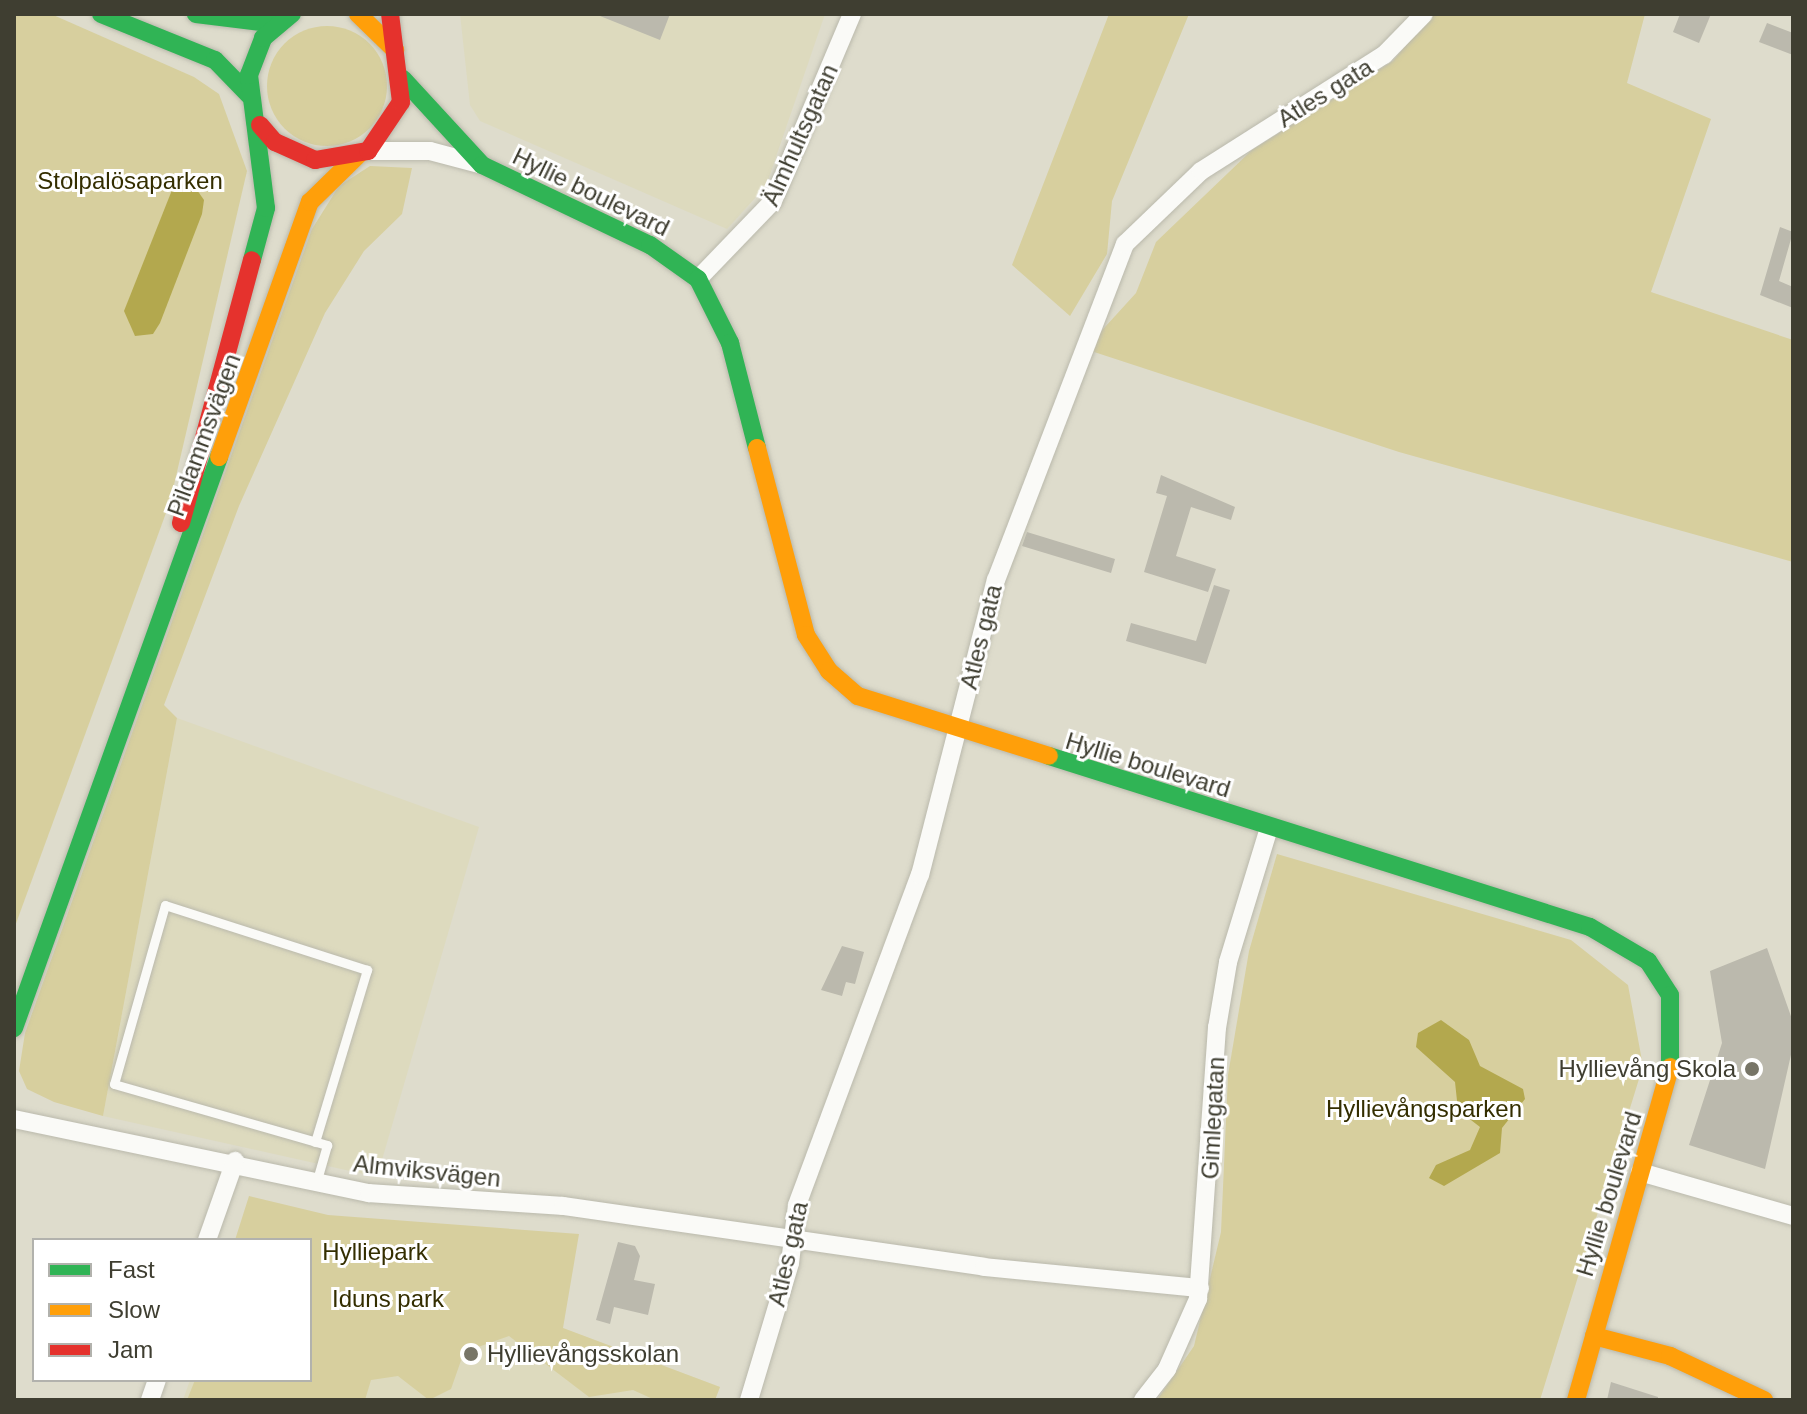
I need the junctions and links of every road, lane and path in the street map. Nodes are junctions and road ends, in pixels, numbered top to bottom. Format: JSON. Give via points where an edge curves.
{"nodes":[{"id":1,"x":101,"y":14,"type":"edge"},
{"id":2,"x":196,"y":14,"type":"edge"},
{"id":3,"x":358,"y":14,"type":"edge"},
{"id":4,"x":390,"y":14,"type":"edge"},
{"id":5,"x":852,"y":14,"type":"edge"},
{"id":6,"x":1424,"y":14,"type":"edge"},
{"id":7,"x":285,"y":19,"type":"edge"},
{"id":8,"x":398,"y":57,"type":"junction"},
{"id":9,"x":403,"y":79,"type":"junction"},
{"id":10,"x":249,"y":95,"type":"junction"},
{"id":11,"x":260,"y":125,"type":"junction"},
{"id":12,"x":363,"y":152,"type":"junction"},
{"id":13,"x":482,"y":165,"type":"junction"},
{"id":14,"x":698,"y":279,"type":"junction"},
{"id":15,"x":957,"y":732,"type":"junction"},
{"id":16,"x":114,"y":749,"type":"junction"},
{"id":17,"x":1269,"y":828,"type":"junction"},
{"id":18,"x":14,"y":1028,"type":"edge"},
{"id":19,"x":14,"y":1119,"type":"edge"},
{"id":20,"x":315,"y":1142,"type":"junction"},
{"id":21,"x":235,"y":1161,"type":"junction"},
{"id":22,"x":1640,"y":1172,"type":"junction"},
{"id":23,"x":317,"y":1181,"type":"junction"},
{"id":24,"x":1793,"y":1216,"type":"edge"},
{"id":25,"x":793,"y":1236,"type":"junction"},
{"id":26,"x":208,"y":1238,"type":"edge"},
{"id":27,"x":1200,"y":1288,"type":"junction"},
{"id":28,"x":1594,"y":1336,"type":"junction"},
{"id":29,"x":749,"y":1400,"type":"edge"},
{"id":30,"x":1143,"y":1400,"type":"edge"},
{"id":31,"x":1576,"y":1400,"type":"edge"},
{"id":32,"x":1764,"y":1400,"type":"edge"}],
"edges":[{"from":1,"to":10,"type":"street","via":[[215,60]]},
{"from":2,"to":7,"type":"street"},
{"from":3,"to":8,"type":"street"},
{"from":4,"to":8,"type":"street","name":"Pildammsvägen"},
{"from":5,"to":14,"type":"street","name":"Älmhultsgatan","via":[[773,201]]},
{"from":6,"to":15,"type":"street","name":"Atles gata","via":[[1384,55],[1201,171],[1125,244],[1000,566]]},
{"from":7,"to":10,"type":"street","name":"Pildammsvägen","via":[[253,55]]},
{"from":8,"to":9,"type":"street","name":"Pildammsvägen"},
{"from":9,"to":12,"type":"street","name":"Pildammsvägen","via":[[393,124]]},
{"from":9,"to":13,"type":"street","name":"Hyllie boulevard"},
{"from":10,"to":11,"type":"street","name":"Pildammsvägen"},
{"from":11,"to":12,"type":"street","name":"Pildammsvägen","via":[[294,154],[337,160]]},
{"from":11,"to":16,"type":"street","name":"Pildammsvägen","via":[[269,186],[260,238]]},
{"from":12,"to":13,"type":"street","name":"Hyllie boulevard","via":[[430,151]]},
{"from":12,"to":16,"type":"street","name":"Pildammsvägen","via":[[320,184],[310,202]]},
{"from":13,"to":14,"type":"street","name":"Hyllie boulevard","via":[[650,245]]},
{"from":14,"to":15,"type":"street","name":"Hyllie boulevard","via":[[730,343],[797,608],[818,657],[858,696]]},
{"from":15,"to":17,"type":"street","name":"Hyllie boulevard"},
{"from":15,"to":25,"type":"street","name":"Atles gata","via":[[911,905],[797,1205]]},
{"from":16,"to":18,"type":"street","name":"Pildammsvägen"},
{"from":17,"to":22,"type":"street","name":"Hyllie boulevard","via":[[1590,927],[1648,961],[1670,995],[1676,1030]]},
{"from":17,"to":27,"type":"street","name":"Gimlegatan","via":[[1228,962],[1217,1028]]},
{"from":19,"to":21,"type":"street","name":"Almviksvägen"},
{"from":20,"to":20,"type":"lane","via":[[114,1084],[165,905],[367,970]]},
{"from":20,"to":23,"type":"lane","via":[[327,1145]]},
{"from":21,"to":23,"type":"street","name":"Almviksvägen"},
{"from":21,"to":26,"type":"street"},
{"from":22,"to":24,"type":"street"},
{"from":22,"to":28,"type":"street","name":"Hyllie boulevard"},
{"from":23,"to":25,"type":"street","name":"Almviksvägen","via":[[369,1193],[563,1206]]},
{"from":25,"to":27,"type":"street","name":"Almviksvägen","via":[[984,1267]]},
{"from":25,"to":29,"type":"street","name":"Atles gata"},
{"from":27,"to":30,"type":"street","name":"Gimlegatan","via":[[1167,1369]]},
{"from":28,"to":31,"type":"street","name":"Hyllie boulevard"},
{"from":28,"to":32,"type":"street","via":[[1670,1356]]}]}
